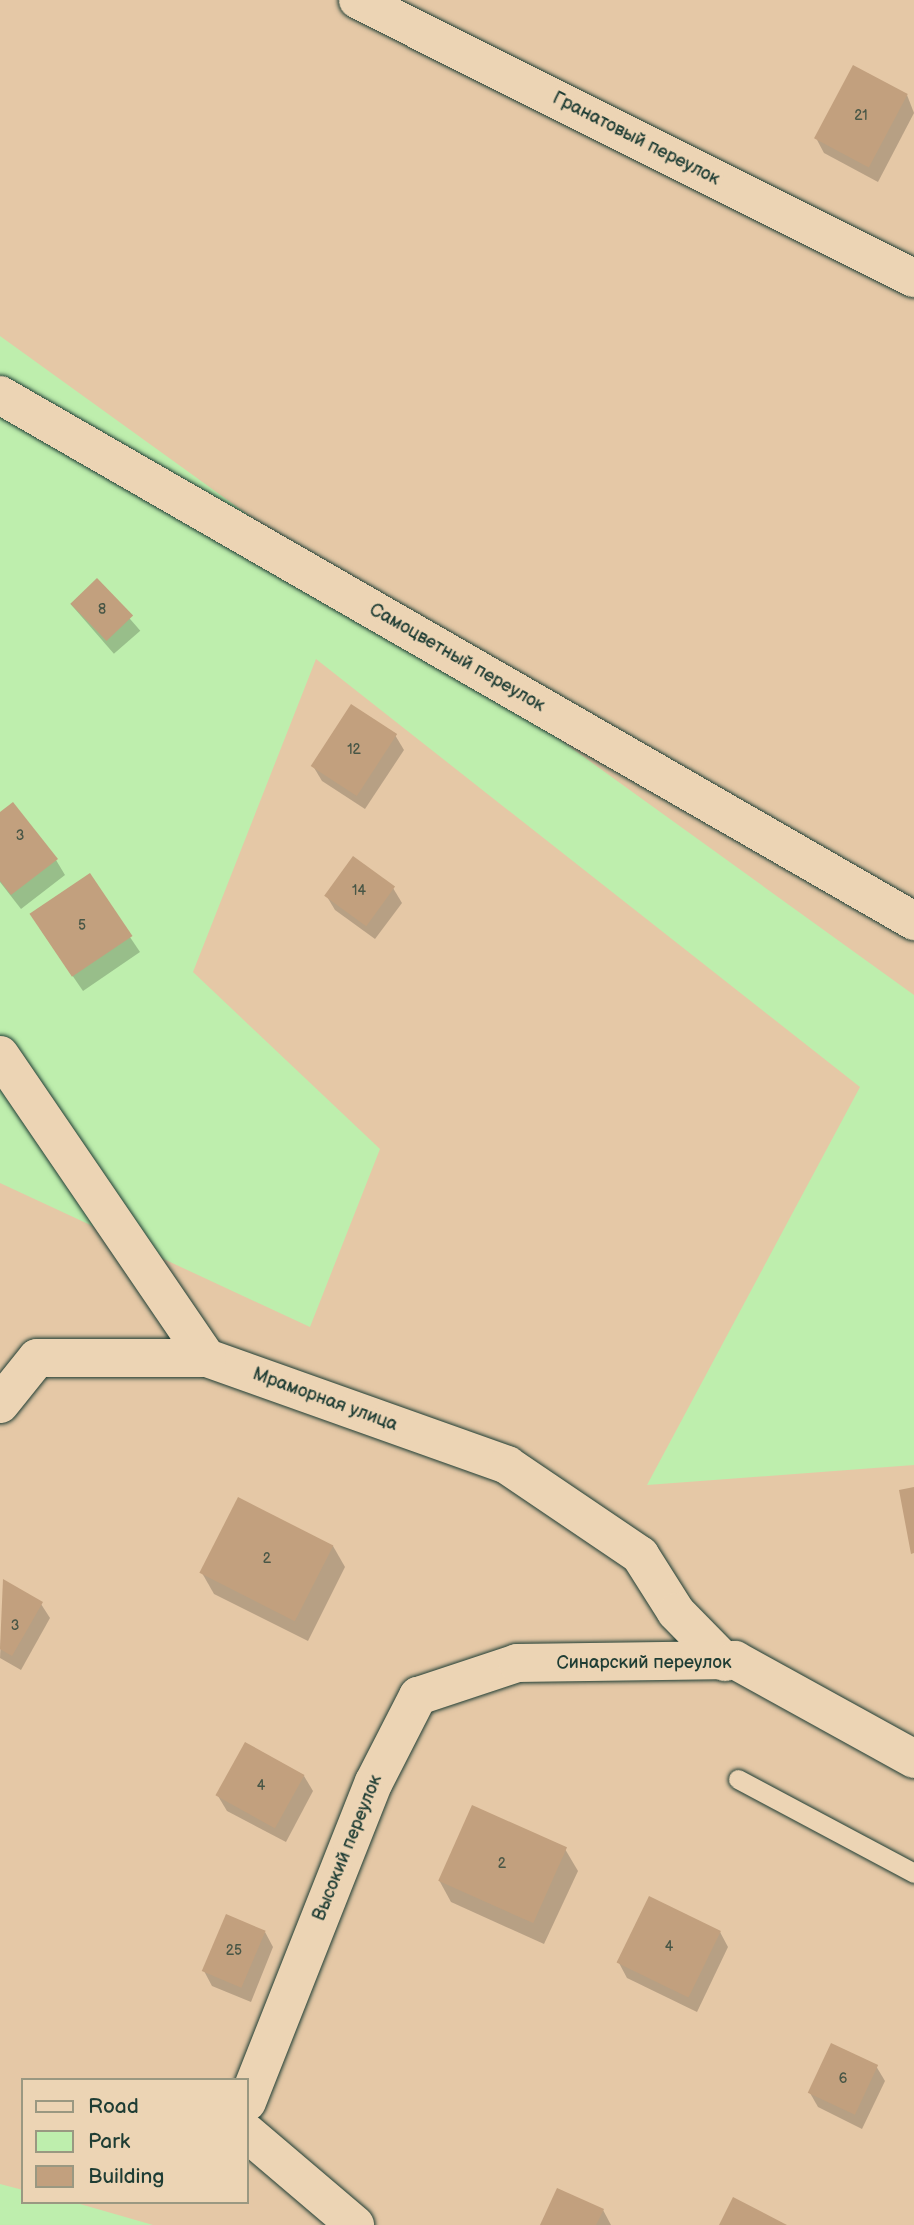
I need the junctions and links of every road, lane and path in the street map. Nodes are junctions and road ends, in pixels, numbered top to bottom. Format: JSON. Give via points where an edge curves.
{"nodes":[{"id":1,"x":358,"y":0,"type":"edge"},
{"id":2,"x":914,"y":278,"type":"edge"},
{"id":3,"x":0,"y":395,"type":"edge"},
{"id":4,"x":914,"y":920,"type":"edge"},
{"id":5,"x":0,"y":1055,"type":"edge"},
{"id":6,"x":207,"y":1358,"type":"junction"},
{"id":7,"x":0,"y":1404,"type":"edge"},
{"id":8,"x":725,"y":1662,"type":"junction"},
{"id":9,"x":517,"y":1663,"type":"joint"},
{"id":10,"x":914,"y":1759,"type":"edge"},
{"id":11,"x":738,"y":1779,"type":"dead end"},
{"id":12,"x":914,"y":1873,"type":"edge"},
{"id":13,"x":248,"y":2099,"type":"edge"},
{"id":14,"x":248,"y":2134,"type":"edge"},
{"id":15,"x":355,"y":2225,"type":"edge"}],
"edges":[{"from":1,"to":2,"type":"street","name":"Гранатовый переулок"},
{"from":3,"to":4,"type":"street","name":"Самоцветный переулок"},
{"from":5,"to":6,"type":"street"},
{"from":6,"to":7,"type":"street","name":"Мраморная улица","via":[[37,1358]]},
{"from":6,"to":8,"type":"street","name":"Мраморная улица","via":[[507,1465],[640,1555],[676,1612]]},
{"from":8,"to":9,"type":"street","name":"Синарский переулок"},
{"from":8,"to":10,"type":"street","name":"Синарский переулок","via":[[735,1660]]},
{"from":9,"to":13,"type":"street","name":"Высокий переулок","via":[[418,1696],[374,1782]]},
{"from":11,"to":12,"type":"lane"},
{"from":14,"to":15,"type":"street"}]}
